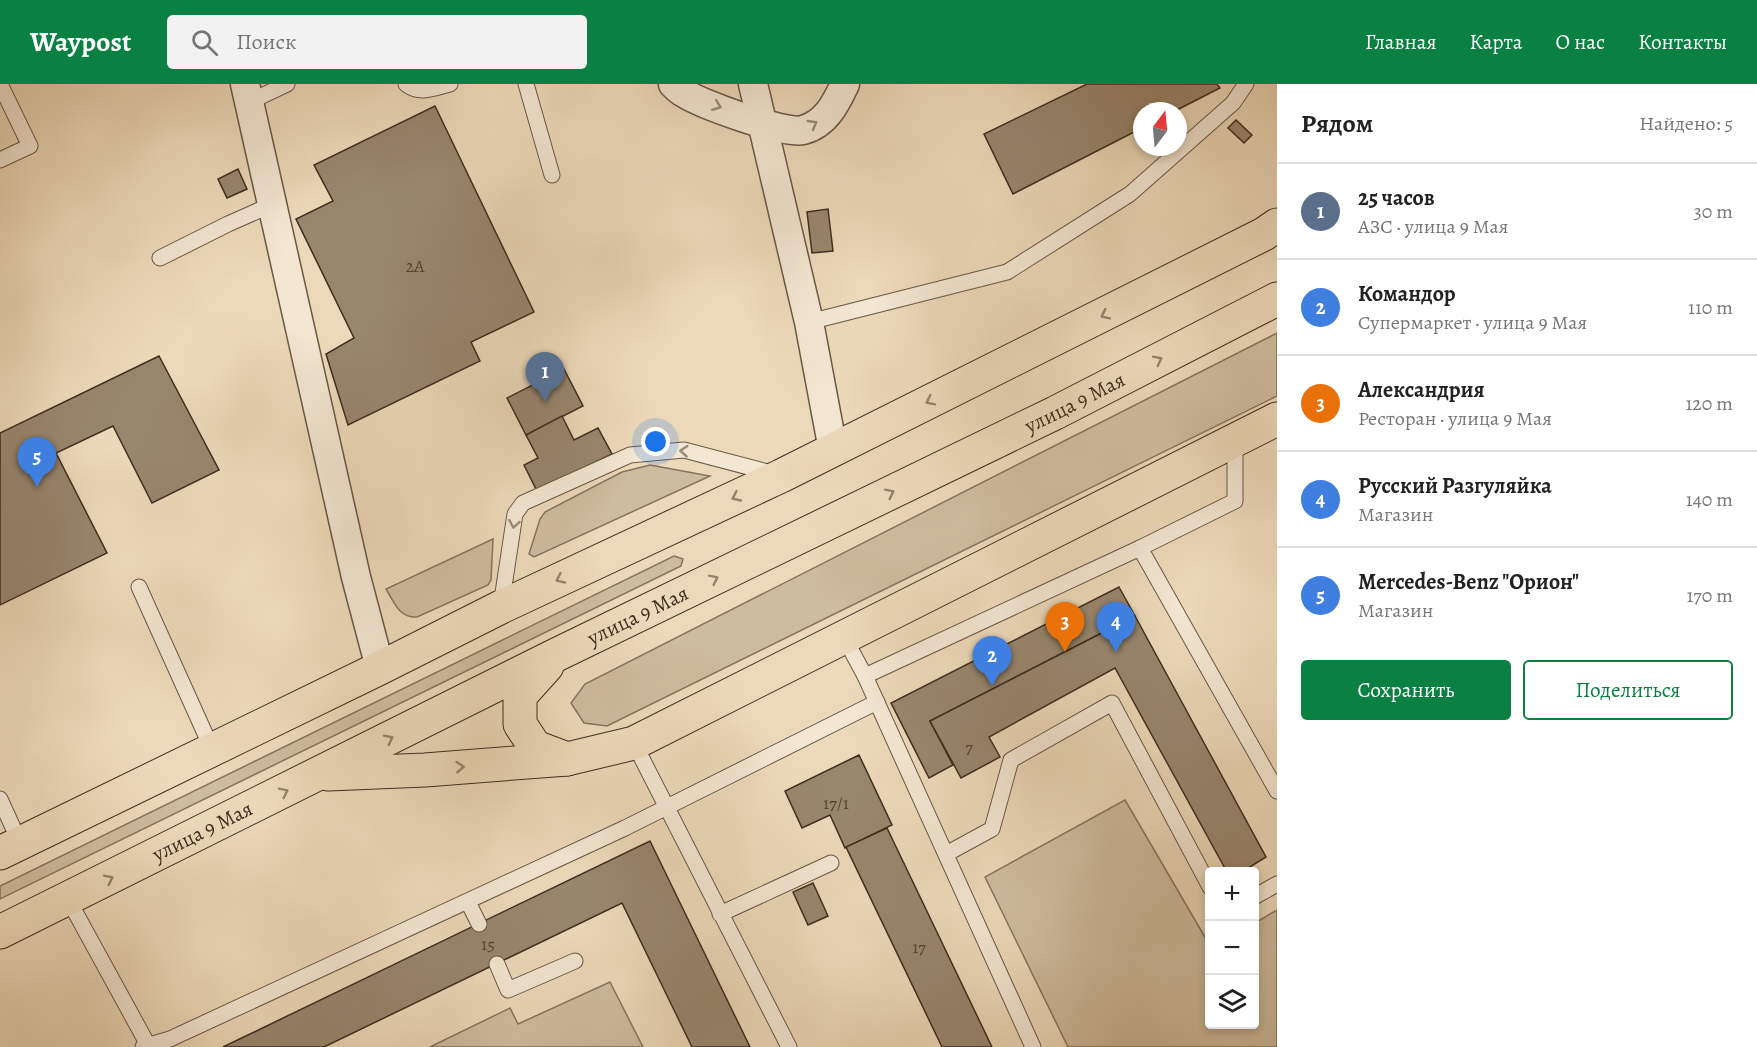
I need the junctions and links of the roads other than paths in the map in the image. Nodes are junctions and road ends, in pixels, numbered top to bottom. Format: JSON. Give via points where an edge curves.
{"nodes":[{"id":1,"x":0,"y":84,"type":"edge"},
{"id":2,"x":287,"y":84,"type":"edge"},
{"id":3,"x":406,"y":84,"type":"edge"},
{"id":4,"x":450,"y":84,"type":"edge"},
{"id":5,"x":526,"y":84,"type":"edge"},
{"id":6,"x":673,"y":84,"type":"edge"},
{"id":7,"x":753,"y":84,"type":"edge"},
{"id":8,"x":845,"y":84,"type":"edge"},
{"id":9,"x":1246,"y":84,"type":"edge"},
{"id":10,"x":247,"y":93,"type":"edge"},
{"id":11,"x":763,"y":125,"type":"junction"},
{"id":12,"x":0,"y":160,"type":"edge"},
{"id":13,"x":552,"y":175,"type":"dead end"},
{"id":14,"x":1277,"y":200,"type":"edge"},
{"id":15,"x":271,"y":205,"type":"junction"},
{"id":16,"x":1277,"y":225,"type":"edge"},
{"id":17,"x":160,"y":258,"type":"dead end"},
{"id":18,"x":1157,"y":289,"type":"junction"},
{"id":19,"x":1277,"y":299,"type":"edge"},
{"id":20,"x":809,"y":322,"type":"junction"},
{"id":21,"x":1277,"y":419,"type":"edge"},
{"id":22,"x":1235,"y":439,"type":"junction"},
{"id":23,"x":833,"y":450,"type":"junction"},
{"id":24,"x":781,"y":476,"type":"junction"},
{"id":25,"x":1140,"y":548,"type":"junction"},
{"id":26,"x":139,"y":587,"type":"dead end"},
{"id":27,"x":501,"y":607,"type":"junction"},
{"id":28,"x":844,"y":637,"type":"junction"},
{"id":29,"x":556,"y":655,"type":"junction"},
{"id":30,"x":380,"y":668,"type":"junction"},
{"id":31,"x":865,"y":675,"type":"junction"},
{"id":32,"x":877,"y":702,"type":"junction"},
{"id":33,"x":634,"y":743,"type":"junction"},
{"id":34,"x":212,"y":749,"type":"junction"},
{"id":35,"x":567,"y":759,"type":"junction"},
{"id":36,"x":318,"y":775,"type":"junction"},
{"id":37,"x":1277,"y":791,"type":"edge"},
{"id":38,"x":0,"y":799,"type":"edge"},
{"id":39,"x":668,"y":806,"type":"junction"},
{"id":40,"x":10,"y":848,"type":"edge"},
{"id":41,"x":946,"y":854,"type":"junction"},
{"id":42,"x":831,"y":863,"type":"dead end"},
{"id":43,"x":1205,"y":879,"type":"edge"},
{"id":44,"x":1277,"y":884,"type":"edge"},
{"id":45,"x":1259,"y":894,"type":"edge"},
{"id":46,"x":68,"y":899,"type":"junction"},
{"id":47,"x":468,"y":902,"type":"junction"},
{"id":48,"x":720,"y":914,"type":"junction"},
{"id":49,"x":479,"y":924,"type":"dead end"},
{"id":50,"x":0,"y":932,"type":"edge"},
{"id":51,"x":574,"y":961,"type":"dead end"},
{"id":52,"x":497,"y":964,"type":"dead end"},
{"id":53,"x":172,"y":1043,"type":"edge"},
{"id":54,"x":145,"y":1046,"type":"edge"},
{"id":55,"x":789,"y":1047,"type":"edge"},
{"id":56,"x":1033,"y":1047,"type":"edge"}],
"edges":[{"from":1,"to":12,"type":"lane","via":[[30,146]]},
{"from":2,"to":10,"type":"lane"},
{"from":3,"to":4,"type":"lane","via":[[421,92]]},
{"from":5,"to":13,"type":"lane"},
{"from":6,"to":11,"type":"street","one_way":true,"via":[[684,93]]},
{"from":7,"to":11,"type":"street"},
{"from":11,"to":8,"type":"street","one_way":true,"via":[[801,131],[816,124],[829,114]]},
{"from":9,"to":20,"type":"lane","via":[[1233,102],[1130,194],[1007,272]]},
{"from":10,"to":15,"type":"street"},
{"from":11,"to":20,"type":"street"},
{"from":14,"to":18,"type":"main road"},
{"from":15,"to":17,"type":"lane"},
{"from":15,"to":30,"type":"street"},
{"from":16,"to":18,"type":"main road"},
{"from":18,"to":23,"type":"main road","one_way":true},
{"from":29,"to":19,"type":"main road","name":"улица 9 Мая","one_way":true,"via":[[1055,413]]},
{"from":20,"to":23,"type":"street"},
{"from":21,"to":22,"type":"main road"},
{"from":22,"to":25,"type":"lane","via":[[1235,501]]},
{"from":22,"to":28,"type":"main road"},
{"from":23,"to":24,"type":"main road"},
{"from":24,"to":27,"type":"main road","one_way":true},
{"from":24,"to":27,"type":"lane","one_way":true,"via":[[684,450],[630,455],[523,503],[515,514]]},
{"from":25,"to":31,"type":"lane"},
{"from":25,"to":37,"type":"lane"},
{"from":26,"to":34,"type":"lane"},
{"from":27,"to":30,"type":"main road"},
{"from":28,"to":31,"type":"lane"},
{"from":28,"to":33,"type":"main road"},
{"from":29,"to":35,"type":"main road","via":[[520,696],[520,724],[535,747]]},
{"from":36,"to":29,"type":"main road","name":"улица 9 Мая","one_way":true},
{"from":30,"to":34,"type":"main road"},
{"from":31,"to":32,"type":"lane"},
{"from":32,"to":39,"type":"lane"},
{"from":32,"to":41,"type":"lane"},
{"from":33,"to":35,"type":"main road"},
{"from":33,"to":39,"type":"lane"},
{"from":34,"to":40,"type":"main road"},
{"from":36,"to":35,"type":"main road","one_way":true},
{"from":46,"to":36,"type":"main road","name":"улица 9 Мая","one_way":true},
{"from":38,"to":40,"type":"lane"},
{"from":39,"to":47,"type":"lane"},
{"from":39,"to":48,"type":"lane"},
{"from":41,"to":43,"type":"lane","via":[[992,829],[1011,760],[1112,703]]},
{"from":41,"to":56,"type":"lane"},
{"from":42,"to":48,"type":"lane"},
{"from":44,"to":45,"type":"lane"},
{"from":46,"to":50,"type":"main road","name":"улица 9 Мая"},
{"from":46,"to":54,"type":"lane"},
{"from":47,"to":49,"type":"lane"},
{"from":47,"to":53,"type":"lane"},
{"from":48,"to":55,"type":"lane"},
{"from":51,"to":52,"type":"lane","via":[[508,990]]},
{"from":53,"to":54,"type":"lane"}]}
